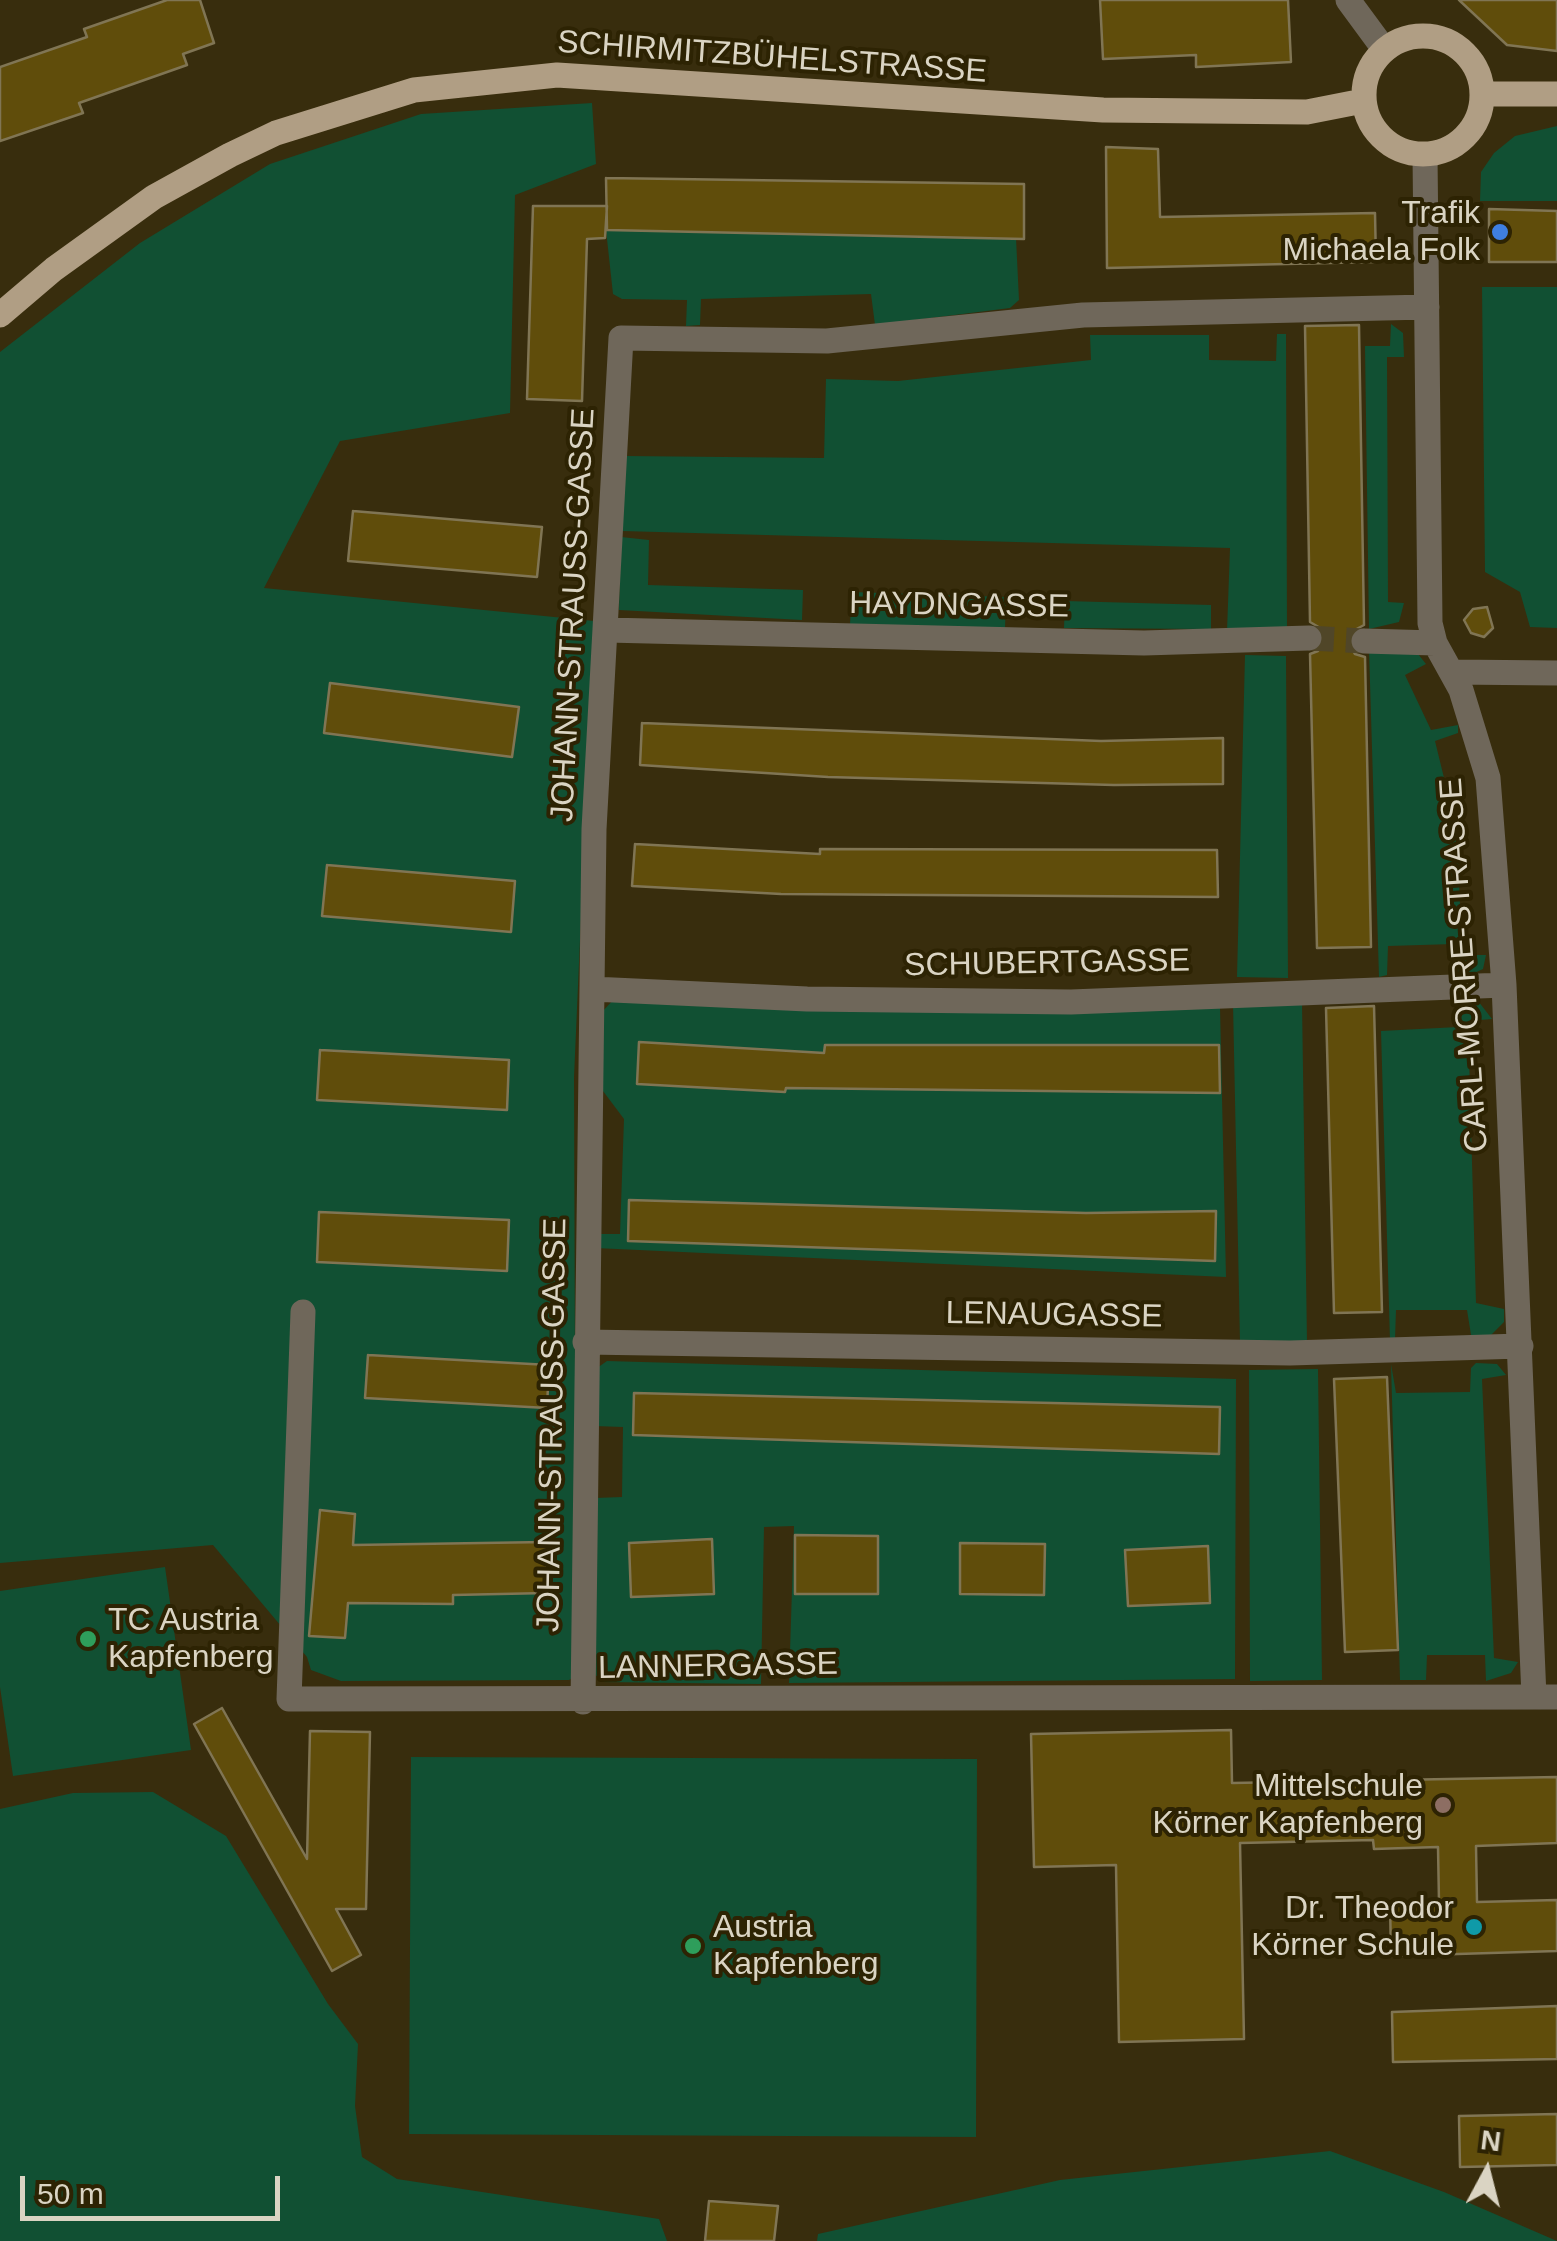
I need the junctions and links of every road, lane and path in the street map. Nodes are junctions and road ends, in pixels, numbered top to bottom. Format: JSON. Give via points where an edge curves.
{"nodes":[{"id":1,"x":1348,"y":0,"type":"edge"},
{"id":2,"x":1384,"y":49,"type":"junction"},
{"id":3,"x":1483,"y":94,"type":"junction"},
{"id":4,"x":1557,"y":94,"type":"edge"},
{"id":5,"x":1364,"y":101,"type":"junction"},
{"id":6,"x":1425,"y":154,"type":"junction"},
{"id":7,"x":1427,"y":308,"type":"junction"},
{"id":8,"x":0,"y":315,"type":"edge"},
{"id":9,"x":607,"y":630,"type":"junction"},
{"id":10,"x":1306,"y":639,"type":"tunnel mouth"},
{"id":11,"x":1364,"y":641,"type":"tunnel mouth"},
{"id":12,"x":1435,"y":642,"type":"junction"},
{"id":13,"x":1452,"y":672,"type":"junction"},
{"id":14,"x":1557,"y":673,"type":"edge"},
{"id":15,"x":1504,"y":985,"type":"junction"},
{"id":16,"x":592,"y":989,"type":"junction"},
{"id":17,"x":303,"y":1312,"type":"dead end"},
{"id":18,"x":585,"y":1342,"type":"junction"},
{"id":19,"x":1521,"y":1346,"type":"junction"},
{"id":20,"x":1546,"y":1697,"type":"edge"},
{"id":21,"x":583,"y":1702,"type":"junction"}],
"edges":[{"from":1,"to":2,"type":"street"},
{"from":2,"to":3,"type":"main road","via":[[1420,35],[1456,45],[1470,58]]},
{"from":2,"to":5,"type":"main road","via":[[1372,64]]},
{"from":3,"to":4,"type":"main road"},
{"from":3,"to":6,"type":"main road","via":[[1480,113],[1460,142]]},
{"from":5,"to":6,"type":"main road","via":[[1368,118],[1391,145]]},
{"from":5,"to":8,"type":"main road","name":"SCHIRMITZBÜHELSTRASSE","via":[[1307,112],[1104,110],[557,75],[414,90],[230,154],[154,197]]},
{"from":6,"to":7,"type":"street","name":"CARL-MORRE-STRASSE"},
{"from":7,"to":9,"type":"street","name":"JOHANN-STRAUSS-GASSE","via":[[1084,315],[827,341],[621,338]]},
{"from":7,"to":12,"type":"street","name":"CARL-MORRE-STRASSE"},
{"from":9,"to":10,"type":"street","name":"HAYDNGASSE","via":[[1144,643]]},
{"from":9,"to":16,"type":"street","name":"JOHANN-STRAUSS-GASSE"},
{"from":11,"to":12,"type":"street"},
{"from":12,"to":13,"type":"street","name":"CARL-MORRE-STRASSE"},
{"from":13,"to":14,"type":"street"},
{"from":13,"to":15,"type":"street","name":"CARL-MORRE-STRASSE","via":[[1488,778]]},
{"from":15,"to":16,"type":"street","name":"SCHUBERTGASSE","via":[[1072,1002]]},
{"from":15,"to":19,"type":"street","name":"CARL-MORRE-STRASSE"},
{"from":16,"to":18,"type":"street","name":"JOHANN-STRAUSS-GASSE"},
{"from":17,"to":21,"type":"street","name":"LANNERGASSE","via":[[289,1699]]},
{"from":18,"to":19,"type":"street","name":"LENAUGASSE","via":[[1290,1353]]},
{"from":18,"to":21,"type":"street","name":"JOHANN-STRAUSS-GASSE"},
{"from":19,"to":20,"type":"street","name":"CARL-MORRE-STRASSE"},
{"from":20,"to":21,"type":"street","name":"LANNERGASSE"}]}
